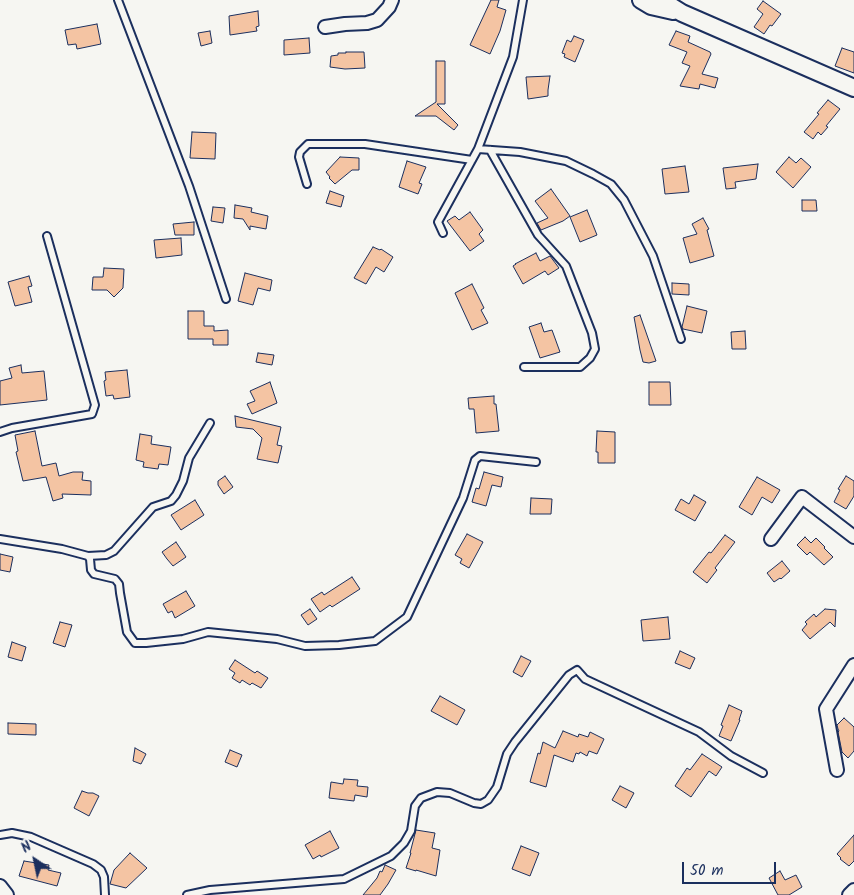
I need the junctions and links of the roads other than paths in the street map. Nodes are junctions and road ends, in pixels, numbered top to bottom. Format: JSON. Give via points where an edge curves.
{"nodes":[{"id":1,"x":118,"y":0,"type":"edge"},
{"id":2,"x":392,"y":0,"type":"edge"},
{"id":3,"x":523,"y":0,"type":"edge"},
{"id":4,"x":641,"y":0,"type":"edge"},
{"id":5,"x":661,"y":0,"type":"edge"},
{"id":6,"x":682,"y":13,"type":"junction"},
{"id":7,"x":325,"y":27,"type":"dead end"},
{"id":8,"x":854,"y":88,"type":"edge"},
{"id":9,"x":478,"y":149,"type":"junction"},
{"id":10,"x":490,"y":150,"type":"junction"},
{"id":11,"x":472,"y":160,"type":"junction"},
{"id":12,"x":307,"y":184,"type":"dead end"},
{"id":13,"x":443,"y":233,"type":"dead end"},
{"id":14,"x":47,"y":236,"type":"dead end"},
{"id":15,"x":226,"y":299,"type":"dead end"},
{"id":16,"x":681,"y":339,"type":"dead end"},
{"id":17,"x":524,"y":367,"type":"dead end"},
{"id":18,"x":210,"y":424,"type":"dead end"},
{"id":19,"x":0,"y":432,"type":"edge"},
{"id":20,"x":536,"y":462,"type":"dead end"},
{"id":21,"x":854,"y":537,"type":"edge"},
{"id":22,"x":0,"y":539,"type":"edge"},
{"id":23,"x":771,"y":539,"type":"dead end"},
{"id":24,"x":88,"y":556,"type":"junction"},
{"id":25,"x":854,"y":665,"type":"edge"},
{"id":26,"x":837,"y":770,"type":"dead end"},
{"id":27,"x":763,"y":773,"type":"dead end"},
{"id":28,"x":0,"y":834,"type":"edge"},
{"id":29,"x":0,"y":886,"type":"edge"},
{"id":30,"x":854,"y":890,"type":"edge"},
{"id":31,"x":7,"y":895,"type":"edge"},
{"id":32,"x":105,"y":895,"type":"edge"},
{"id":33,"x":187,"y":895,"type":"edge"},
{"id":34,"x":849,"y":895,"type":"edge"}],
"edges":[{"from":1,"to":15,"type":"lane","via":[[190,186]]},
{"from":2,"to":7,"type":"street","via":[[378,20]]},
{"from":3,"to":9,"type":"lane","via":[[513,58]]},
{"from":4,"to":6,"type":"street","via":[[651,6]]},
{"from":5,"to":6,"type":"street"},
{"from":6,"to":8,"type":"street"},
{"from":9,"to":10,"type":"lane"},
{"from":9,"to":11,"type":"lane"},
{"from":10,"to":16,"type":"lane","via":[[566,161],[611,184],[624,200],[653,256]]},
{"from":10,"to":17,"type":"lane","via":[[538,235],[566,266],[595,349],[580,367]]},
{"from":11,"to":12,"type":"lane","via":[[365,144],[308,144],[299,157]]},
{"from":11,"to":13,"type":"lane","via":[[438,222]]},
{"from":14,"to":19,"type":"lane","via":[[95,405],[92,414]]},
{"from":18,"to":24,"type":"lane","via":[[189,458],[183,480],[171,501],[153,507],[114,551]]},
{"from":20,"to":24,"type":"lane","via":[[480,456],[474,460],[463,498],[407,617],[375,641],[305,646],[277,639],[208,632],[183,639],[135,642],[127,632],[119,584],[115,579],[94,574]]},
{"from":21,"to":23,"type":"street","via":[[802,497]]},
{"from":22,"to":24,"type":"lane"},
{"from":25,"to":26,"type":"street","via":[[826,709]]},
{"from":27,"to":33,"type":"lane","via":[[731,756],[699,732],[585,678],[577,670],[569,675],[511,748],[497,787],[488,800],[474,803],[450,792],[437,792],[421,798],[415,806],[411,831],[391,856],[344,878]]},
{"from":28,"to":32,"type":"lane","via":[[32,837],[93,864],[104,877]]},
{"from":29,"to":31,"type":"street"},
{"from":30,"to":34,"type":"street"}]}
